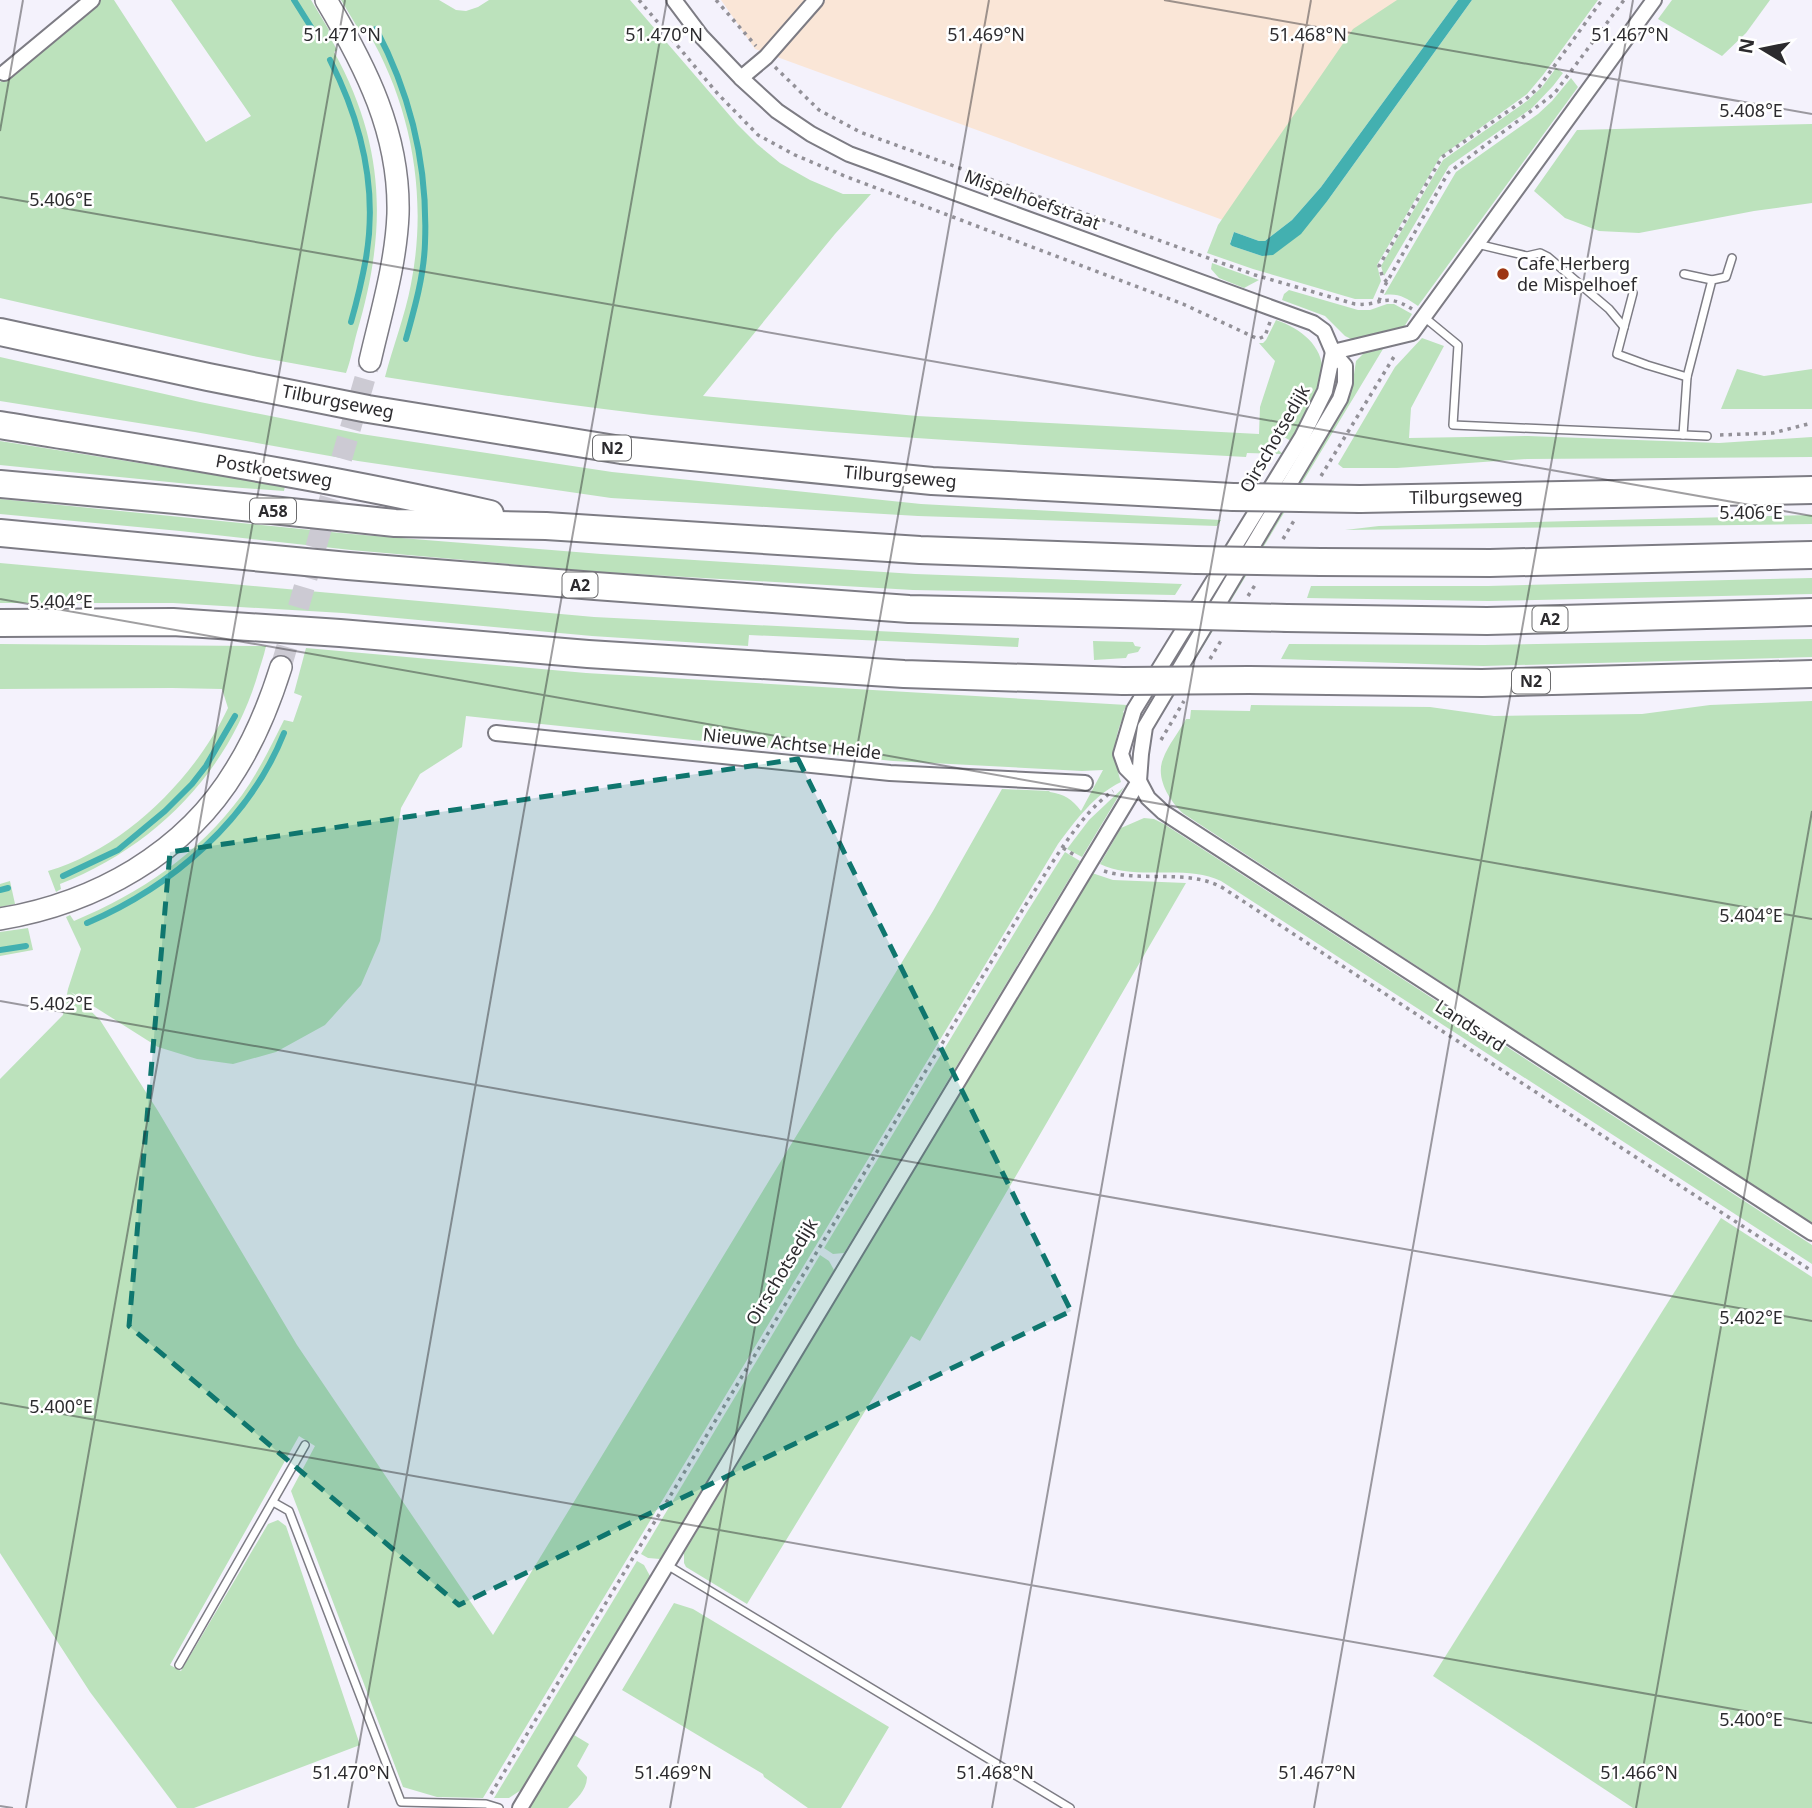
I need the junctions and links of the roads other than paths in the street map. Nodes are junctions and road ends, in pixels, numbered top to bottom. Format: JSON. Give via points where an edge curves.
{"nodes":[{"id":1,"x":92,"y":0,"type":"edge"},
{"id":2,"x":326,"y":0,"type":"edge"},
{"id":3,"x":674,"y":0,"type":"edge"},
{"id":4,"x":816,"y":0,"type":"edge"},
{"id":5,"x":1654,"y":0,"type":"edge"},
{"id":6,"x":4,"y":73,"type":"dead end"},
{"id":7,"x":741,"y":78,"type":"junction"},
{"id":8,"x":1476,"y":244,"type":"junction"},
{"id":9,"x":1732,"y":258,"type":"dead end"},
{"id":10,"x":1684,"y":274,"type":"dead end"},
{"id":11,"x":1712,"y":280,"type":"junction"},
{"id":12,"x":1633,"y":293,"type":"dead end"},
{"id":13,"x":1423,"y":316,"type":"junction"},
{"id":14,"x":1624,"y":327,"type":"junction"},
{"id":15,"x":0,"y":331,"type":"edge"},
{"id":16,"x":1333,"y":352,"type":"junction"},
{"id":17,"x":370,"y":361,"type":"tunnel mouth"},
{"id":18,"x":1687,"y":377,"type":"junction"},
{"id":19,"x":0,"y":425,"type":"edge"},
{"id":20,"x":1683,"y":435,"type":"junction"},
{"id":21,"x":1707,"y":436,"type":"road end"},
{"id":22,"x":0,"y":484,"type":"edge"},
{"id":23,"x":1812,"y":490,"type":"edge"},
{"id":24,"x":546,"y":526,"type":"junction"},
{"id":25,"x":0,"y":533,"type":"edge"},
{"id":26,"x":1812,"y":555,"type":"edge"},
{"id":27,"x":1812,"y":612,"type":"edge"},
{"id":28,"x":0,"y":623,"type":"edge"},
{"id":29,"x":281,"y":667,"type":"tunnel mouth"},
{"id":30,"x":1812,"y":674,"type":"edge"},
{"id":31,"x":496,"y":733,"type":"dead end"},
{"id":32,"x":1139,"y":780,"type":"junction"},
{"id":33,"x":1085,"y":783,"type":"dead end"},
{"id":34,"x":0,"y":919,"type":"edge"},
{"id":35,"x":1812,"y":1233,"type":"edge"},
{"id":36,"x":305,"y":1445,"type":"dead end"},
{"id":37,"x":273,"y":1502,"type":"junction"},
{"id":38,"x":667,"y":1565,"type":"junction"},
{"id":39,"x":179,"y":1665,"type":"dead end"},
{"id":40,"x":499,"y":1808,"type":"edge"},
{"id":41,"x":520,"y":1808,"type":"edge"},
{"id":42,"x":1070,"y":1808,"type":"edge"}],
"edges":[{"from":1,"to":6,"type":"street"},
{"from":2,"to":17,"type":"street","via":[[383,114],[396,172],[398,215],[392,265]]},
{"from":3,"to":7,"type":"street","name":"Mispelhoefstraat"},
{"from":4,"to":7,"type":"street"},
{"from":5,"to":8,"type":"street"},
{"from":7,"to":16,"type":"street","name":"Mispelhoefstraat","via":[[777,111],[849,154],[1313,323],[1324,331]]},
{"from":8,"to":13,"type":"street"},
{"from":8,"to":14,"type":"lane","via":[[1548,257]]},
{"from":9,"to":11,"type":"lane","via":[[1726,277]]},
{"from":10,"to":11,"type":"lane"},
{"from":11,"to":18,"type":"lane"},
{"from":12,"to":14,"type":"lane"},
{"from":13,"to":16,"type":"street","via":[[1412,332]]},
{"from":13,"to":20,"type":"lane","via":[[1458,345],[1453,425]]},
{"from":14,"to":18,"type":"lane","via":[[1617,354]]},
{"from":15,"to":23,"type":"highway","name":"Tilburgseweg","number":"N2","bridge":true,"via":[[368,409],[621,450],[932,481],[1360,499]]},
{"from":16,"to":32,"type":"street","name":"Oirschotsedijk","via":[[1325,391],[1301,437],[1134,710],[1121,754],[1126,768]]},
{"from":18,"to":20,"type":"lane"},
{"from":19,"to":24,"type":"highway","name":"Postkoetsweg","via":[[398,493]]},
{"from":20,"to":21,"type":"lane"},
{"from":22,"to":24,"type":"highway","number":"A58","via":[[395,523]]},
{"from":24,"to":26,"type":"highway","bridge":true,"via":[[920,550],[1196,560],[1503,562]]},
{"from":25,"to":27,"type":"highway","number":"A2","bridge":true,"via":[[348,566],[895,608],[1487,621]]},
{"from":28,"to":30,"type":"highway","number":"N2","bridge":true,"via":[[173,622],[890,673],[1123,681],[1482,683]]},
{"from":29,"to":34,"type":"street","via":[[260,724],[236,770],[181,836],[116,882],[67,903]]},
{"from":31,"to":33,"type":"street","name":"Nieuwe Achtse Heide","via":[[890,773]]},
{"from":32,"to":35,"type":"street","name":"Landsard","via":[[1148,798],[1163,812]]},
{"from":32,"to":38,"type":"street"},
{"from":36,"to":37,"type":"lane"},
{"from":37,"to":39,"type":"lane"},
{"from":37,"to":40,"type":"lane","via":[[289,1511],[401,1802]]},
{"from":38,"to":41,"type":"street"},
{"from":38,"to":42,"type":"lane"}]}
